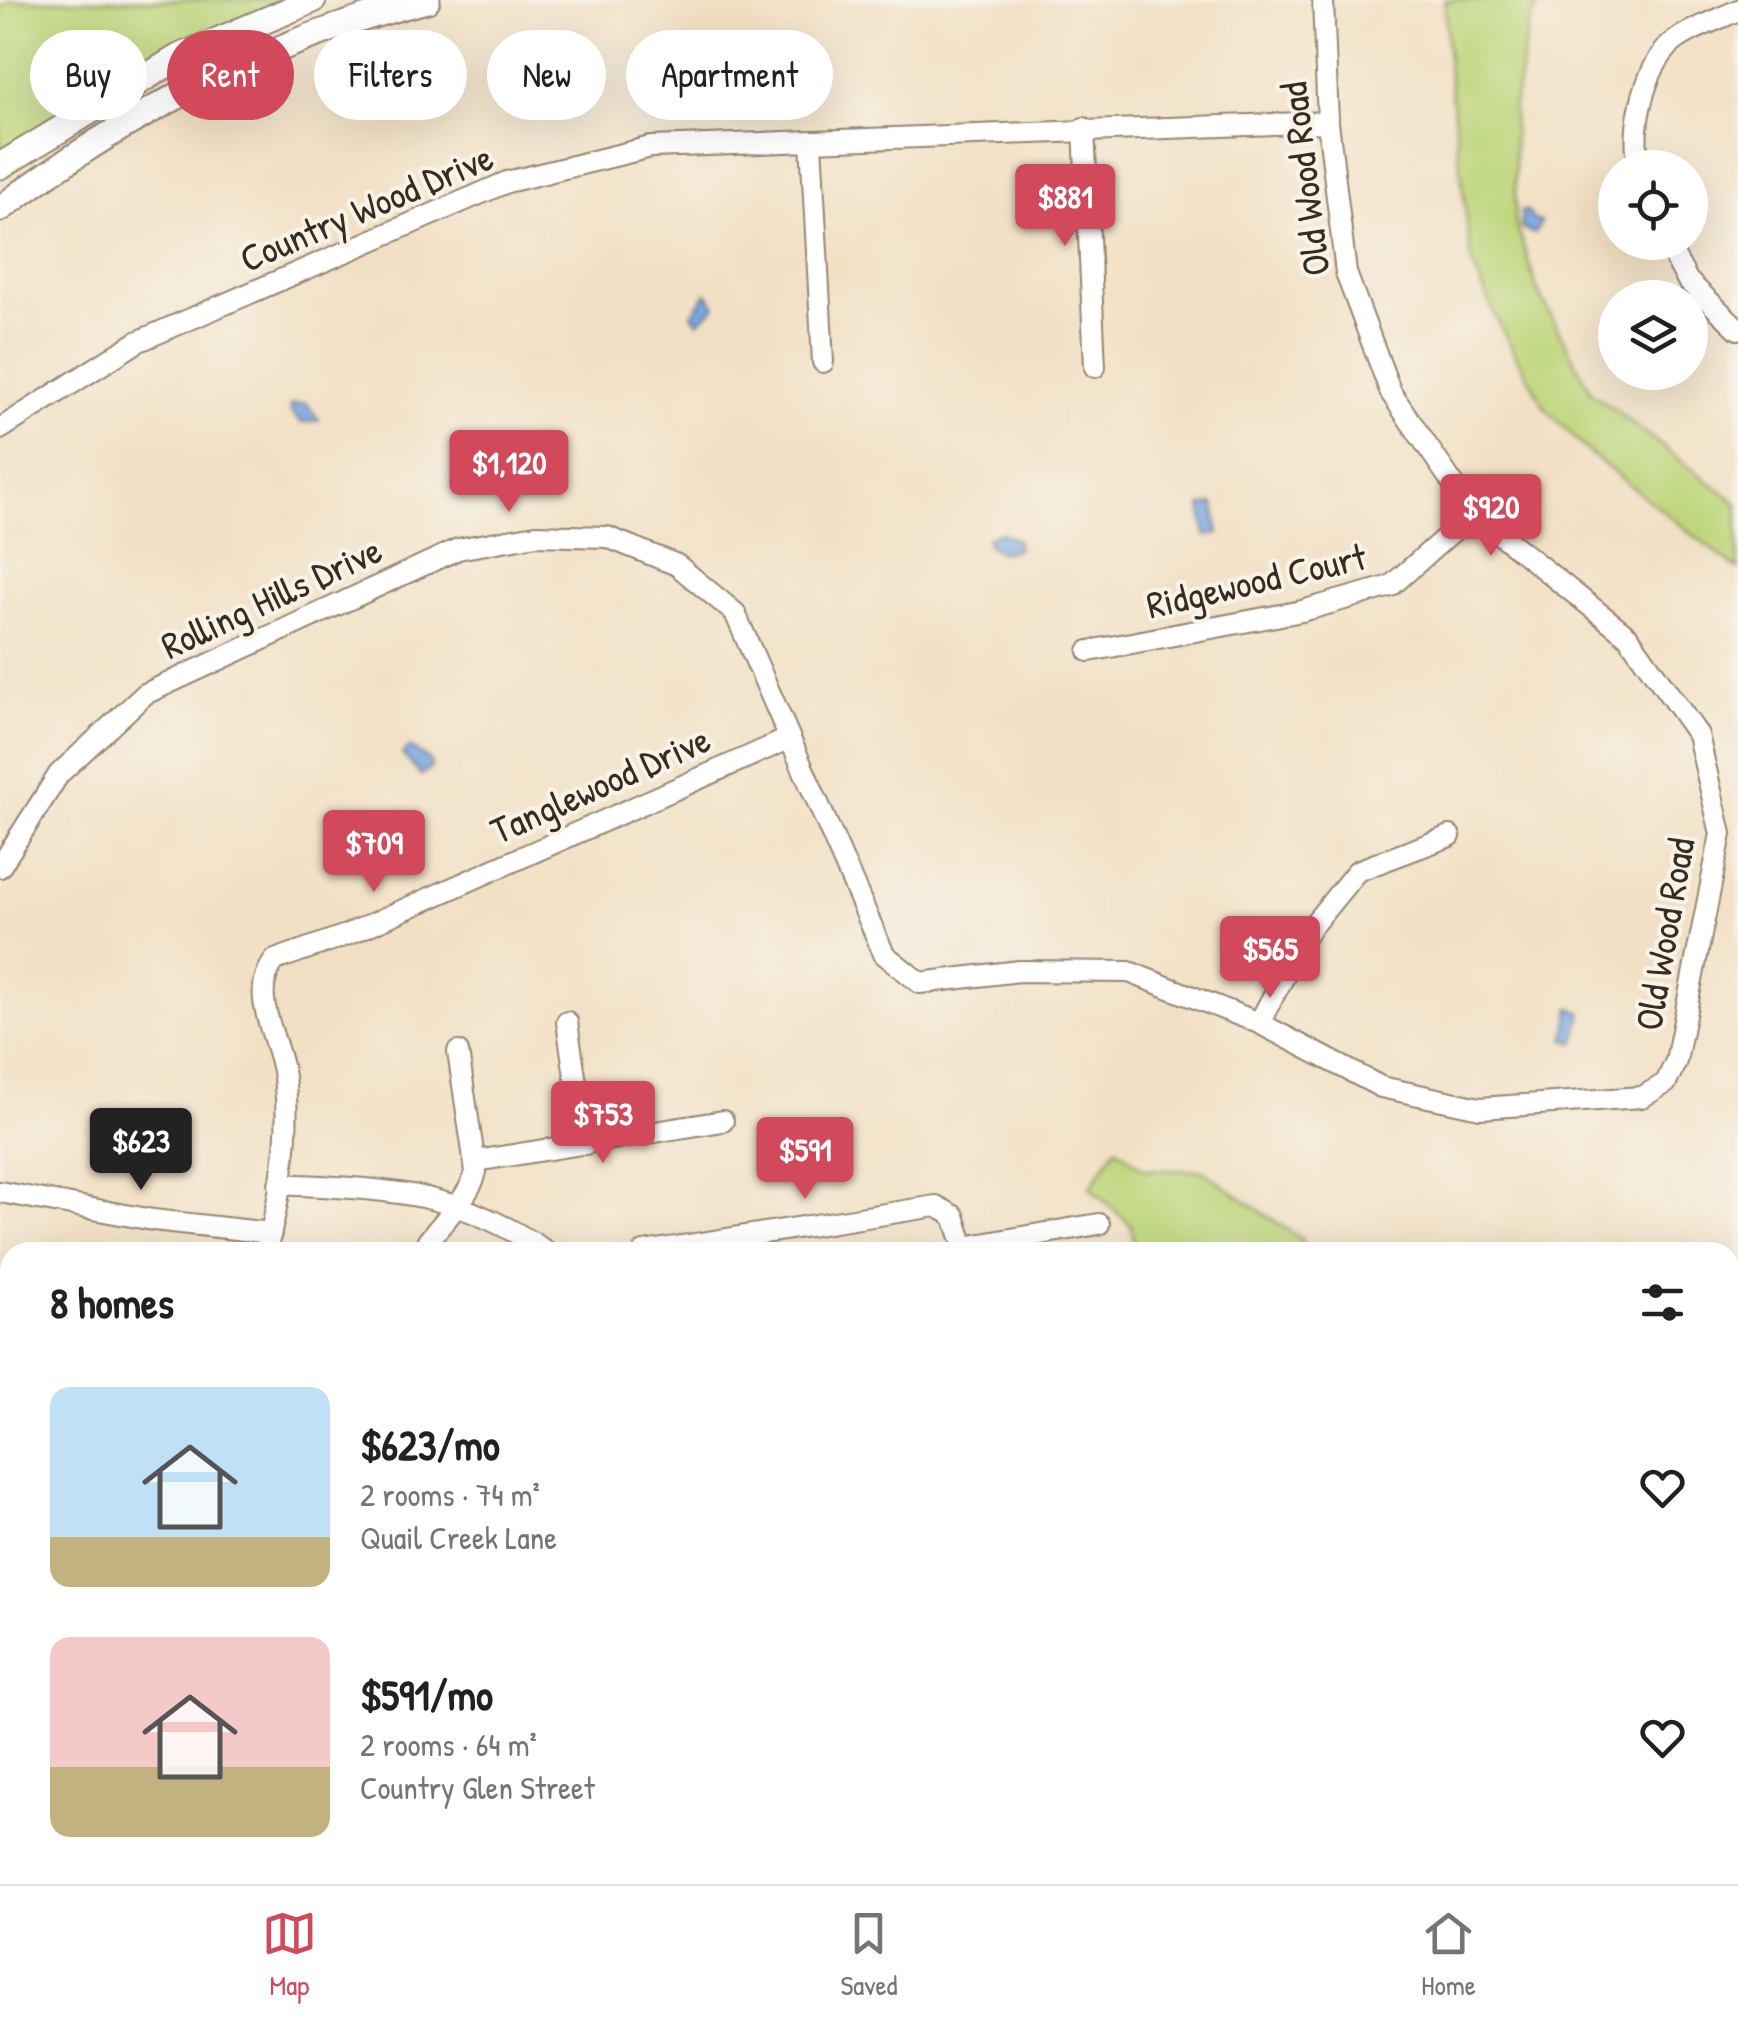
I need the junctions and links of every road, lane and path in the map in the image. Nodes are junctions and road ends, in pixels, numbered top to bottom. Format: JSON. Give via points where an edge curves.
{"nodes":[{"id":1,"x":313,"y":0,"type":"edge"},
{"id":2,"x":427,"y":0,"type":"edge"},
{"id":3,"x":1323,"y":0,"type":"edge"},
{"id":4,"x":1738,"y":10,"type":"edge"},
{"id":5,"x":1328,"y":122,"type":"junction"},
{"id":6,"x":1084,"y":128,"type":"junction"},
{"id":7,"x":812,"y":142,"type":"junction"},
{"id":8,"x":1636,"y":150,"type":"edge"},
{"id":9,"x":0,"y":166,"type":"edge"},
{"id":10,"x":0,"y":209,"type":"edge"},
{"id":11,"x":1676,"y":260,"type":"edge"},
{"id":12,"x":1738,"y":329,"type":"edge"},
{"id":13,"x":823,"y":362,"type":"dead end"},
{"id":14,"x":1095,"y":367,"type":"dead end"},
{"id":15,"x":0,"y":429,"type":"edge"},
{"id":16,"x":1473,"y":513,"type":"junction"},
{"id":17,"x":1089,"y":651,"type":"dead end"},
{"id":18,"x":788,"y":739,"type":"junction"},
{"id":19,"x":1450,"y":836,"type":"dead end"},
{"id":20,"x":0,"y":867,"type":"edge"},
{"id":21,"x":567,"y":1022,"type":"dead end"},
{"id":22,"x":1258,"y":1023,"type":"junction"},
{"id":23,"x":458,"y":1052,"type":"dead end"},
{"id":24,"x":723,"y":1122,"type":"dead end"},
{"id":25,"x":585,"y":1144,"type":"junction"},
{"id":26,"x":476,"y":1161,"type":"junction"},
{"id":27,"x":280,"y":1184,"type":"junction"},
{"id":28,"x":0,"y":1192,"type":"edge"},
{"id":29,"x":460,"y":1205,"type":"junction"},
{"id":30,"x":1099,"y":1224,"type":"dead end"},
{"id":31,"x":263,"y":1242,"type":"edge"},
{"id":32,"x":268,"y":1242,"type":"edge"},
{"id":33,"x":427,"y":1242,"type":"edge"},
{"id":34,"x":528,"y":1242,"type":"edge"},
{"id":35,"x":707,"y":1242,"type":"edge"},
{"id":36,"x":962,"y":1242,"type":"edge"},
{"id":37,"x":1006,"y":1242,"type":"edge"}],
"edges":[{"from":1,"to":9,"type":"main road","via":[[179,57]]},
{"from":2,"to":10,"type":"main road","via":[[257,57],[142,115]]},
{"from":3,"to":5,"type":"street","name":"Old Wood Road"},
{"from":4,"to":8,"type":"street","via":[[1669,46],[1643,95]]},
{"from":5,"to":6,"type":"street","name":"Country Wood Drive"},
{"from":5,"to":16,"type":"street","name":"Old Wood Road","via":[[1346,274],[1390,393]]},
{"from":6,"to":7,"type":"street","name":"Country Wood Drive"},
{"from":6,"to":14,"type":"street"},
{"from":7,"to":13,"type":"street"},
{"from":7,"to":15,"type":"street","name":"Country Wood Drive","via":[[650,147],[507,182],[137,342]]},
{"from":11,"to":12,"type":"street"},
{"from":16,"to":17,"type":"street","name":"Ridgewood Court","via":[[1391,586],[1302,611]]},
{"from":16,"to":22,"type":"street","name":"Old Wood Road","via":[[1628,636],[1698,735],[1721,834],[1676,1061],[1666,1083],[1642,1097],[1480,1108],[1380,1087]]},
{"from":18,"to":20,"type":"street","name":"Rolling Hills Drive","via":[[735,613],[677,565],[607,537],[536,535],[458,549],[145,694],[60,774]]},
{"from":18,"to":22,"type":"street","name":"Rolling Hills Drive","via":[[884,954],[920,982],[1019,971],[1129,972]]},
{"from":18,"to":27,"type":"street","name":"Tanglewood Drive","via":[[348,934],[275,960],[262,992],[284,1075]]},
{"from":19,"to":22,"type":"street","via":[[1357,871],[1308,931]]},
{"from":21,"to":25,"type":"street"},
{"from":23,"to":26,"type":"street"},
{"from":24,"to":25,"type":"street"},
{"from":25,"to":26,"type":"street"},
{"from":26,"to":29,"type":"street","via":[[474,1182]]},
{"from":27,"to":29,"type":"street","via":[[410,1191]]},
{"from":27,"to":32,"type":"street","name":"Tanglewood Drive"},
{"from":28,"to":31,"type":"street"},
{"from":29,"to":33,"type":"street"},
{"from":29,"to":34,"type":"street"},
{"from":30,"to":37,"type":"street"},
{"from":35,"to":36,"type":"street","via":[[936,1206],[954,1216]]}]}
